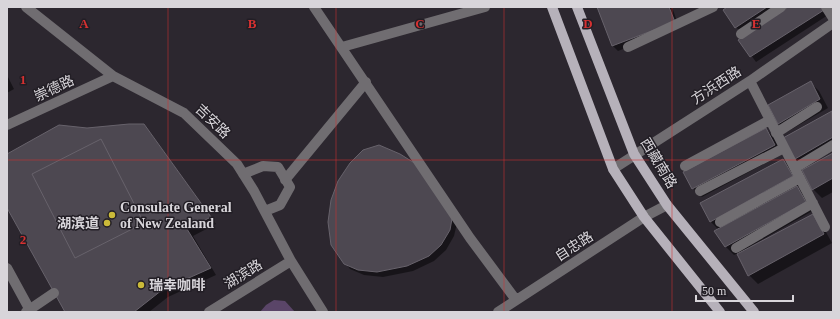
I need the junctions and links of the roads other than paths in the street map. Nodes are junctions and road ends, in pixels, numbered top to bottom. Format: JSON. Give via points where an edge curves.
{"nodes":[{"id":1,"x":26,"y":7,"type":"edge"},
{"id":2,"x":314,"y":7,"type":"edge"},
{"id":3,"x":485,"y":7,"type":"edge"},
{"id":4,"x":552,"y":7,"type":"edge"},
{"id":5,"x":577,"y":7,"type":"edge"},
{"id":6,"x":713,"y":7,"type":"edge"},
{"id":7,"x":781,"y":7,"type":"edge"},
{"id":8,"x":826,"y":7,"type":"edge"},
{"id":9,"x":833,"y":18,"type":"edge"},
{"id":10,"x":833,"y":22,"type":"edge"},
{"id":11,"x":741,"y":34,"type":"dead end"},
{"id":12,"x":342,"y":47,"type":"junction"},
{"id":13,"x":628,"y":47,"type":"dead end"},
{"id":14,"x":112,"y":76,"type":"junction"},
{"id":15,"x":750,"y":81,"type":"junction"},
{"id":16,"x":366,"y":82,"type":"junction"},
{"id":17,"x":817,"y":107,"type":"dead end"},
{"id":18,"x":770,"y":120,"type":"junction"},
{"id":19,"x":7,"y":125,"type":"edge"},
{"id":20,"x":776,"y":132,"type":"junction"},
{"id":21,"x":833,"y":145,"type":"edge"},
{"id":22,"x":784,"y":148,"type":"junction"},
{"id":23,"x":634,"y":154,"type":"junction"},
{"id":24,"x":685,"y":166,"type":"dead end"},
{"id":25,"x":795,"y":168,"type":"junction"},
{"id":26,"x":613,"y":169,"type":"junction"},
{"id":27,"x":244,"y":174,"type":"junction"},
{"id":28,"x":800,"y":178,"type":"junction"},
{"id":29,"x":285,"y":180,"type":"junction"},
{"id":30,"x":700,"y":191,"type":"dead end"},
{"id":31,"x":813,"y":203,"type":"junction"},
{"id":32,"x":667,"y":205,"type":"junction"},
{"id":33,"x":265,"y":211,"type":"junction"},
{"id":34,"x":644,"y":217,"type":"junction"},
{"id":35,"x":720,"y":222,"type":"dead end"},
{"id":36,"x":825,"y":227,"type":"dead end"},
{"id":37,"x":736,"y":248,"type":"dead end"},
{"id":38,"x":291,"y":261,"type":"junction"},
{"id":39,"x":7,"y":268,"type":"edge"},
{"id":40,"x":54,"y":293,"type":"dead end"},
{"id":41,"x":516,"y":300,"type":"junction"},
{"id":42,"x":29,"y":311,"type":"edge"},
{"id":43,"x":209,"y":312,"type":"edge"},
{"id":44,"x":323,"y":312,"type":"edge"},
{"id":45,"x":498,"y":312,"type":"edge"},
{"id":46,"x":720,"y":312,"type":"edge"},
{"id":47,"x":754,"y":312,"type":"edge"}],
"edges":[{"from":1,"to":14,"type":"street","name":"吉安路"},
{"from":2,"to":12,"type":"street"},
{"from":3,"to":12,"type":"street"},
{"from":4,"to":26,"type":"main road"},
{"from":5,"to":23,"type":"main road","name":"西藏南路"},
{"from":6,"to":13,"type":"street"},
{"from":7,"to":11,"type":"street"},
{"from":8,"to":9,"type":"street"},
{"from":10,"to":15,"type":"street","name":"方浜西路"},
{"from":12,"to":16,"type":"street"},
{"from":14,"to":19,"type":"street","name":"崇德路"},
{"from":14,"to":27,"type":"street","name":"吉安路","via":[[184,113],[237,164]]},
{"from":15,"to":18,"type":"street"},
{"from":15,"to":23,"type":"street","name":"方浜西路"},
{"from":16,"to":29,"type":"street"},
{"from":16,"to":41,"type":"street","via":[[470,238]]},
{"from":17,"to":20,"type":"street"},
{"from":18,"to":20,"type":"street"},
{"from":18,"to":24,"type":"street"},
{"from":20,"to":22,"type":"street"},
{"from":21,"to":25,"type":"street"},
{"from":22,"to":25,"type":"street"},
{"from":22,"to":30,"type":"street"},
{"from":23,"to":26,"type":"street","name":"方浜西路"},
{"from":23,"to":32,"type":"main road","name":"西藏南路"},
{"from":25,"to":28,"type":"street"},
{"from":26,"to":34,"type":"main road"},
{"from":27,"to":29,"type":"street","via":[[262,166],[278,167]]},
{"from":27,"to":33,"type":"street","name":"吉安路"},
{"from":28,"to":31,"type":"street"},
{"from":28,"to":35,"type":"street"},
{"from":29,"to":33,"type":"street","via":[[290,187],[280,205]]},
{"from":31,"to":36,"type":"street"},
{"from":31,"to":37,"type":"street"},
{"from":32,"to":34,"type":"street","name":"自忠路"},
{"from":32,"to":47,"type":"main road","name":"西藏南路"},
{"from":33,"to":38,"type":"street","name":"吉安路"},
{"from":34,"to":41,"type":"street","name":"自忠路"},
{"from":34,"to":46,"type":"main road"},
{"from":38,"to":43,"type":"street","name":"湖滨路"},
{"from":38,"to":44,"type":"street","name":"吉安路"},
{"from":39,"to":42,"type":"street"},
{"from":40,"to":42,"type":"street","bridge":true},
{"from":41,"to":45,"type":"street","name":"自忠路"}]}
